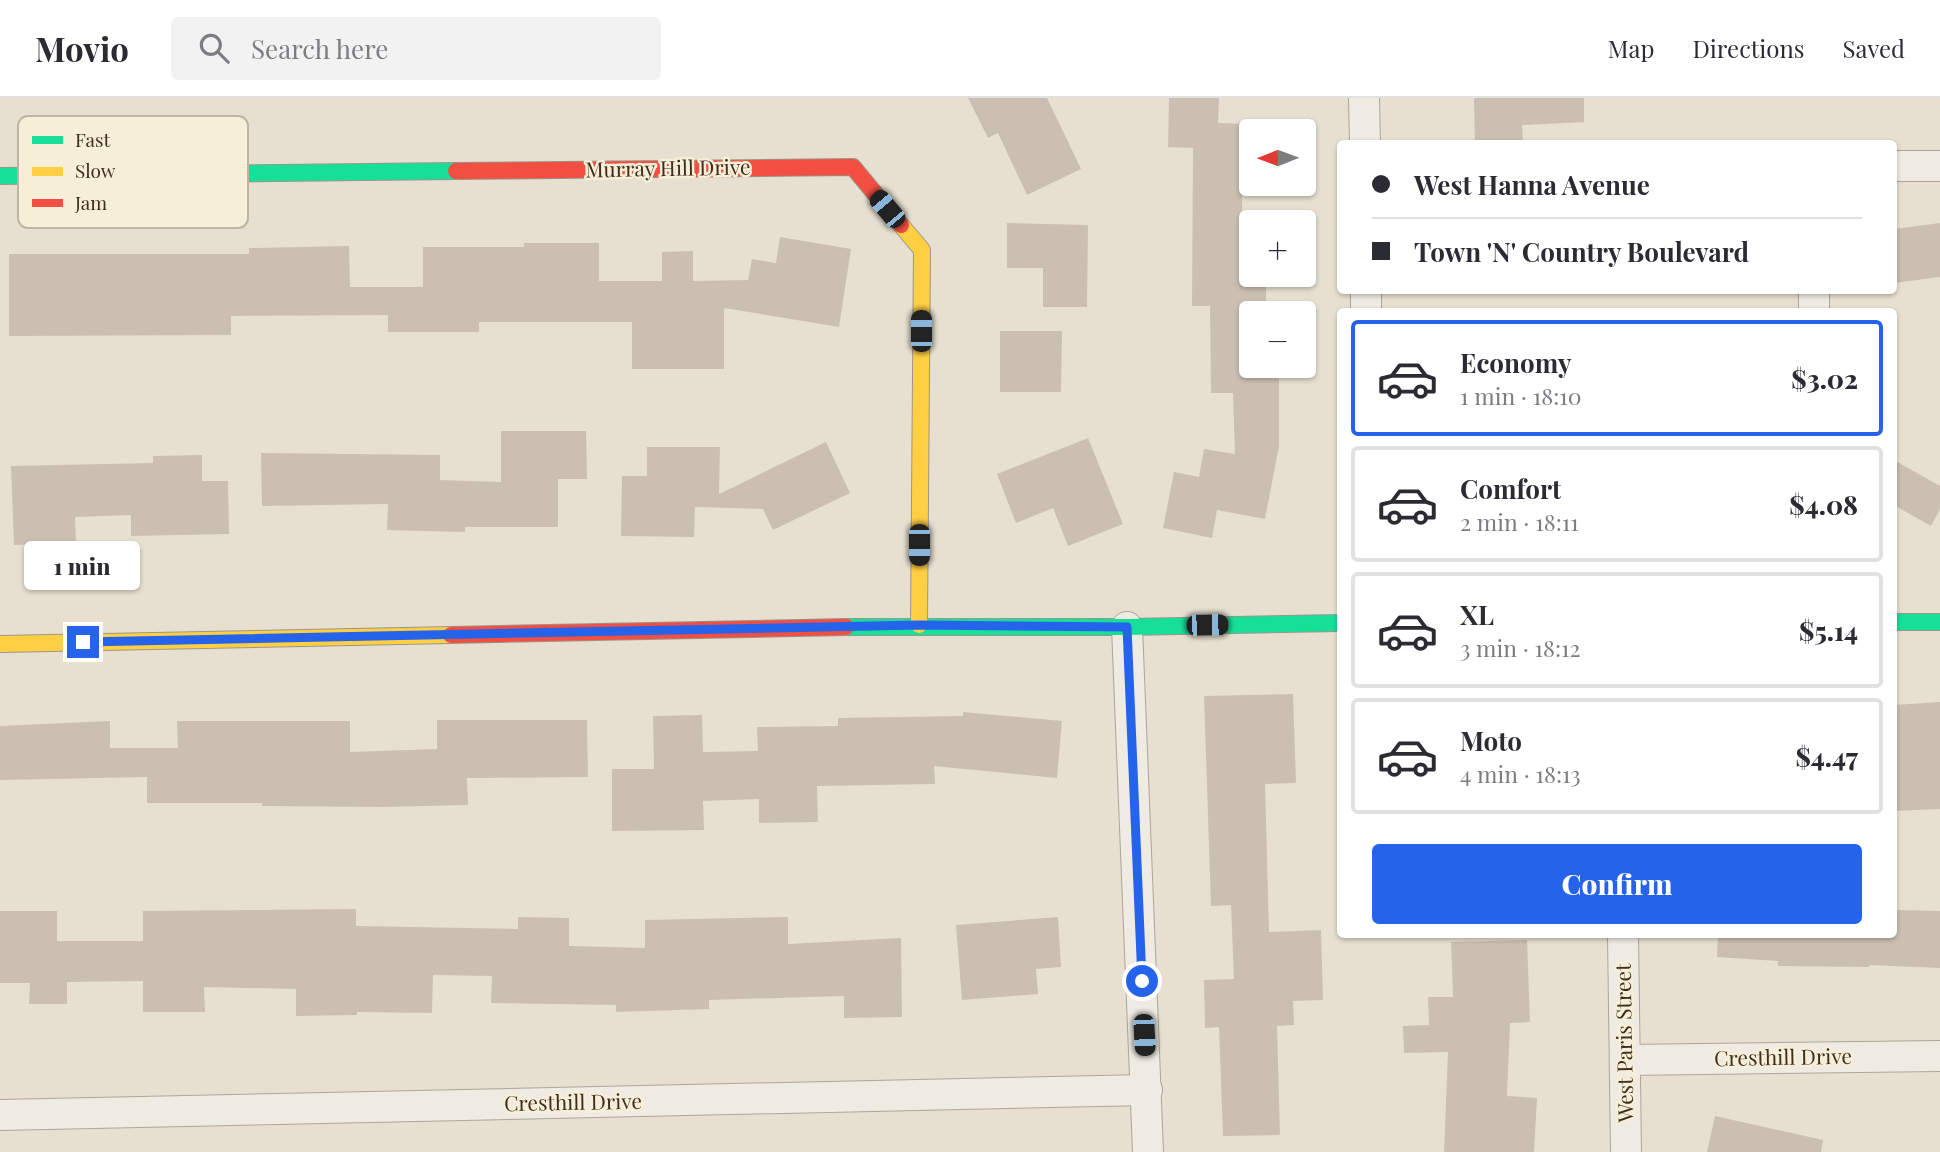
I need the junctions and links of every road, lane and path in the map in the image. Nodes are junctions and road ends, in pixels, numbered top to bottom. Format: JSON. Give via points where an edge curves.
{"nodes":[{"id":1,"x":1364,"y":98,"type":"edge"},
{"id":2,"x":1365,"y":140,"type":"edge"},
{"id":3,"x":1897,"y":166,"type":"edge"},
{"id":4,"x":1940,"y":166,"type":"edge"},
{"id":5,"x":248,"y":173,"type":"edge"},
{"id":6,"x":0,"y":176,"type":"edge"},
{"id":7,"x":18,"y":176,"type":"edge"},
{"id":8,"x":1897,"y":622,"type":"edge"},
{"id":9,"x":1940,"y":622,"type":"edge"},
{"id":10,"x":1337,"y":623,"type":"edge"},
{"id":11,"x":919,"y":625,"type":"junction"},
{"id":12,"x":1127,"y":627,"type":"junction"},
{"id":13,"x":0,"y":644,"type":"edge"},
{"id":14,"x":1623,"y":938,"type":"edge"},
{"id":15,"x":1940,"y":1056,"type":"edge"},
{"id":16,"x":1626,"y":1060,"type":"junction"},
{"id":17,"x":1147,"y":1090,"type":"junction"},
{"id":18,"x":0,"y":1115,"type":"edge"},
{"id":19,"x":1149,"y":1152,"type":"edge"},
{"id":20,"x":1626,"y":1152,"type":"edge"}],
"edges":[{"from":1,"to":2,"type":"street"},
{"from":3,"to":4,"type":"street"},
{"from":5,"to":11,"type":"street","name":"Murray Hill Drive","via":[[853,167],[922,250]]},
{"from":6,"to":7,"type":"street","name":"Murray Hill Drive"},
{"from":8,"to":9,"type":"street"},
{"from":10,"to":12,"type":"street"},
{"from":11,"to":12,"type":"street"},
{"from":11,"to":13,"type":"street"},
{"from":12,"to":17,"type":"street"},
{"from":14,"to":16,"type":"street","name":"West Paris Street"},
{"from":15,"to":16,"type":"street","name":"Cresthill Drive"},
{"from":16,"to":20,"type":"street","name":"West Paris Street"},
{"from":17,"to":18,"type":"street","name":"Cresthill Drive"},
{"from":17,"to":19,"type":"street"}]}
